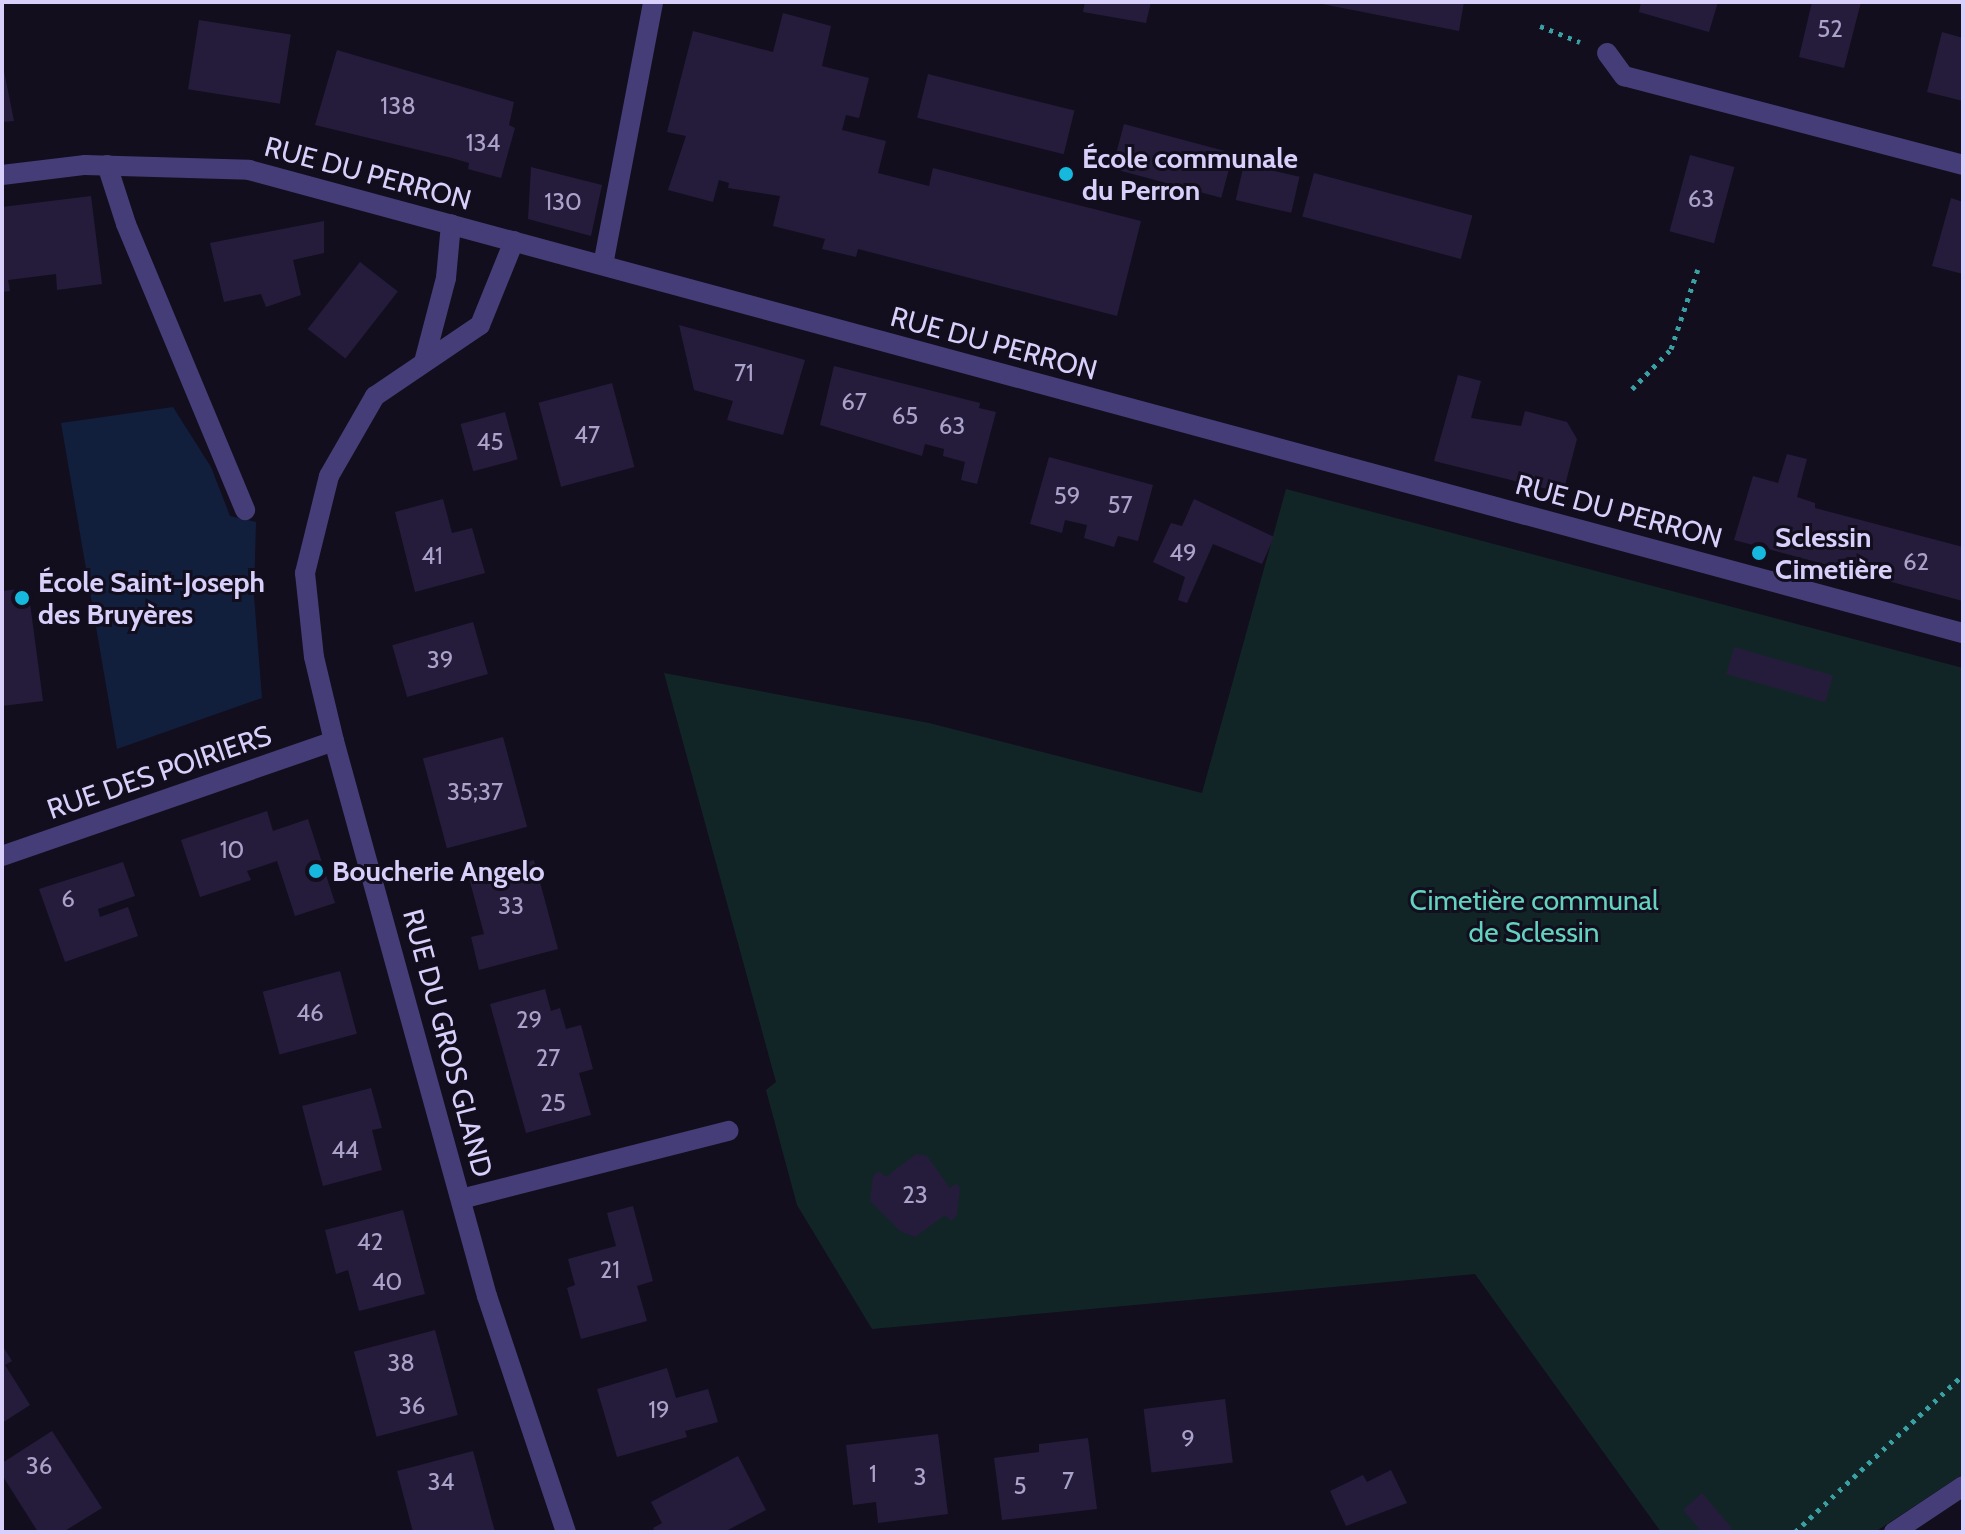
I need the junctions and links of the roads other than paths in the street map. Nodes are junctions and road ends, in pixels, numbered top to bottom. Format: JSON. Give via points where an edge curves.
{"nodes":[{"id":1,"x":653,"y":2,"type":"edge"},
{"id":2,"x":1607,"y":53,"type":"road end"},
{"id":3,"x":107,"y":165,"type":"junction"},
{"id":4,"x":1963,"y":165,"type":"edge"},
{"id":5,"x":2,"y":175,"type":"edge"},
{"id":6,"x":451,"y":224,"type":"junction"},
{"id":7,"x":514,"y":241,"type":"junction"},
{"id":8,"x":603,"y":265,"type":"junction"},
{"id":9,"x":424,"y":362,"type":"junction"},
{"id":10,"x":245,"y":510,"type":"dead end"},
{"id":11,"x":1963,"y":633,"type":"edge"},
{"id":12,"x":334,"y":741,"type":"junction"},
{"id":13,"x":2,"y":856,"type":"edge"},
{"id":14,"x":728,"y":1131,"type":"dead end"},
{"id":15,"x":461,"y":1199,"type":"junction"},
{"id":16,"x":1963,"y":1486,"type":"edge"},
{"id":17,"x":566,"y":1532,"type":"edge"},
{"id":18,"x":1894,"y":1532,"type":"edge"}],
"edges":[{"from":1,"to":8,"type":"street"},
{"from":2,"to":4,"type":"street","via":[[1624,76]]},
{"from":3,"to":5,"type":"street","name":"RUE DU PERRON"},
{"from":3,"to":6,"type":"street","name":"RUE DU PERRON","via":[[249,170]]},
{"from":3,"to":10,"type":"street","via":[[126,224]]},
{"from":6,"to":7,"type":"street","name":"RUE DU PERRON"},
{"from":6,"to":9,"type":"street","via":[[446,278]]},
{"from":7,"to":8,"type":"street","name":"RUE DU PERRON"},
{"from":7,"to":9,"type":"street","name":"RUE DU GROS GLAND","via":[[480,325]]},
{"from":8,"to":11,"type":"street","name":"RUE DU PERRON"},
{"from":9,"to":12,"type":"street","name":"RUE DU GROS GLAND","via":[[375,396],[359,422],[329,476],[305,573],[314,657]]},
{"from":12,"to":13,"type":"street","name":"RUE DES POIRIERS"},
{"from":12,"to":15,"type":"street","name":"RUE DU GROS GLAND"},
{"from":14,"to":15,"type":"street"},
{"from":15,"to":17,"type":"street","name":"RUE DU GROS GLAND","via":[[487,1296]]},
{"from":16,"to":18,"type":"street"}]}
